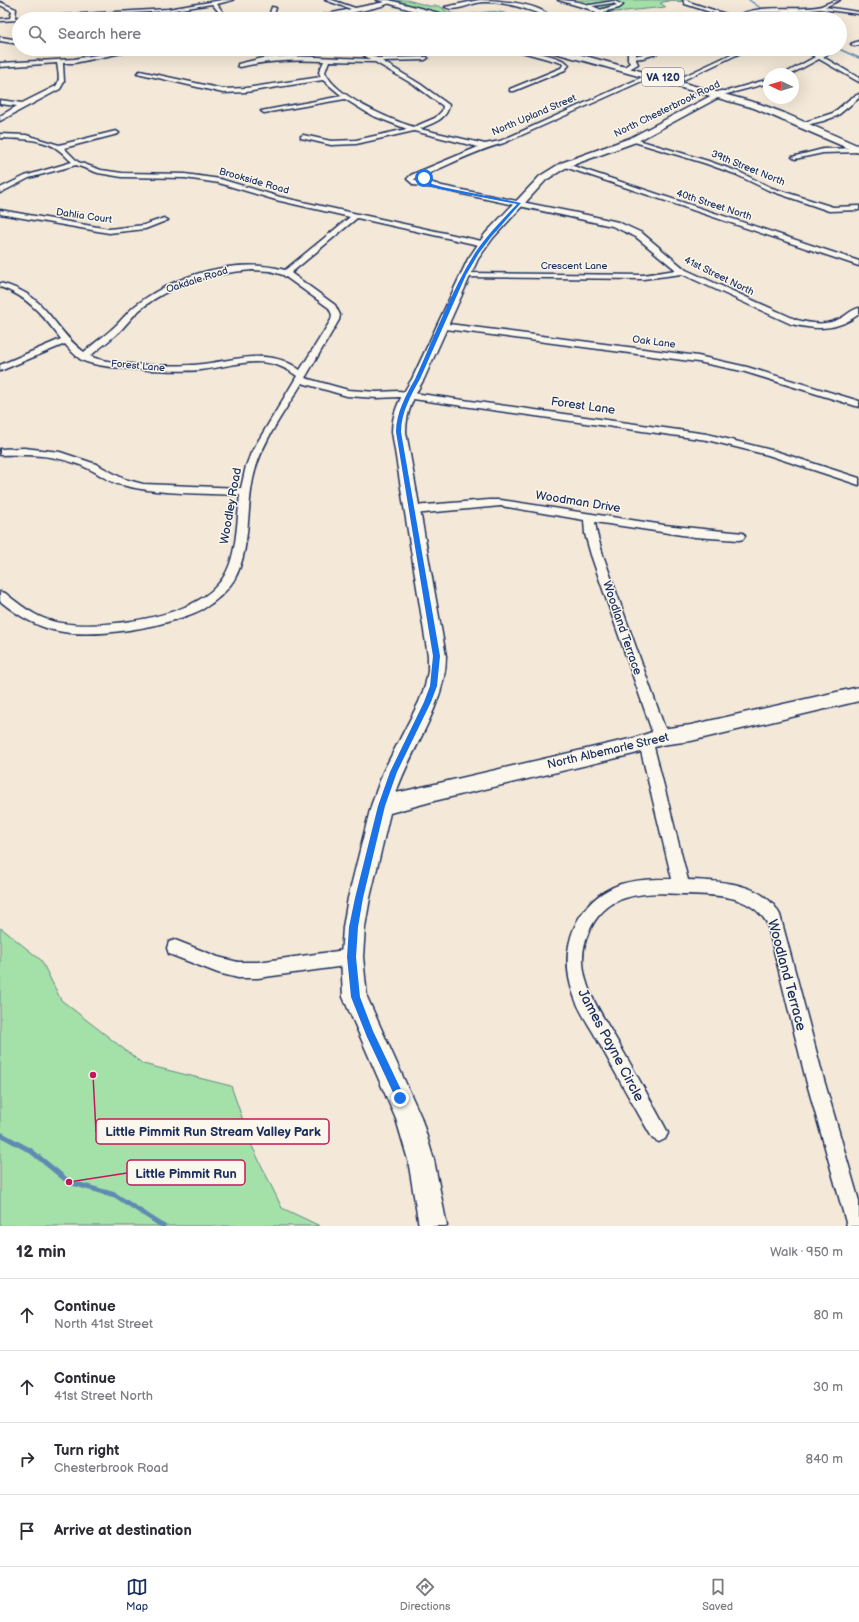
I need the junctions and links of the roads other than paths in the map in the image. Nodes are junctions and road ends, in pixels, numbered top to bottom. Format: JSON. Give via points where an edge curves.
{"nodes":[{"id":1,"x":231,"y":0,"type":"edge"},
{"id":2,"x":327,"y":0,"type":"edge"},
{"id":3,"x":373,"y":0,"type":"edge"},
{"id":4,"x":483,"y":0,"type":"edge"},
{"id":5,"x":562,"y":0,"type":"edge"},
{"id":6,"x":684,"y":0,"type":"edge"},
{"id":7,"x":838,"y":0,"type":"edge"},
{"id":8,"x":0,"y":2,"type":"edge"},
{"id":9,"x":386,"y":2,"type":"edge"},
{"id":10,"x":213,"y":3,"type":"junction"},
{"id":11,"x":153,"y":4,"type":"dead end"},
{"id":12,"x":762,"y":5,"type":"dead end"},
{"id":13,"x":586,"y":6,"type":"junction"},
{"id":14,"x":447,"y":7,"type":"dead end"},
{"id":15,"x":274,"y":8,"type":"dead end"},
{"id":16,"x":820,"y":8,"type":"junction"},
{"id":17,"x":354,"y":10,"type":"junction"},
{"id":18,"x":767,"y":10,"type":"junction"},
{"id":19,"x":155,"y":11,"type":"junction"},
{"id":20,"x":14,"y":12,"type":"edge"},
{"id":21,"x":141,"y":12,"type":"edge"},
{"id":22,"x":219,"y":12,"type":"edge"},
{"id":23,"x":272,"y":12,"type":"edge"},
{"id":24,"x":337,"y":12,"type":"edge"},
{"id":25,"x":420,"y":12,"type":"edge"},
{"id":26,"x":424,"y":12,"type":"edge"},
{"id":27,"x":540,"y":12,"type":"edge"},
{"id":28,"x":598,"y":12,"type":"joint"},
{"id":29,"x":717,"y":12,"type":"edge"},
{"id":30,"x":752,"y":12,"type":"edge"},
{"id":31,"x":859,"y":13,"type":"edge"},
{"id":32,"x":12,"y":19,"type":"edge"},
{"id":33,"x":0,"y":20,"type":"edge"},
{"id":34,"x":0,"y":39,"type":"edge"},
{"id":35,"x":12,"y":41,"type":"edge"},
{"id":36,"x":104,"y":56,"type":"edge"},
{"id":37,"x":369,"y":56,"type":"edge"},
{"id":38,"x":541,"y":56,"type":"edge"},
{"id":39,"x":592,"y":56,"type":"edge"},
{"id":40,"x":597,"y":56,"type":"edge"},
{"id":41,"x":644,"y":56,"type":"edge"},
{"id":42,"x":731,"y":56,"type":"edge"},
{"id":43,"x":819,"y":56,"type":"joint"},
{"id":44,"x":425,"y":58,"type":"dead end"},
{"id":45,"x":327,"y":60,"type":"junction"},
{"id":46,"x":378,"y":61,"type":"junction"},
{"id":47,"x":60,"y":62,"type":"junction"},
{"id":48,"x":628,"y":62,"type":"edge"},
{"id":49,"x":0,"y":65,"type":"edge"},
{"id":50,"x":240,"y":65,"type":"dead end"},
{"id":51,"x":798,"y":68,"type":"edge"},
{"id":52,"x":140,"y":73,"type":"dead end"},
{"id":53,"x":649,"y":76,"type":"junction"},
{"id":54,"x":324,"y":78,"type":"junction"},
{"id":55,"x":859,"y":80,"type":"edge"},
{"id":56,"x":677,"y":81,"type":"junction"},
{"id":57,"x":763,"y":83,"type":"edge"},
{"id":58,"x":512,"y":90,"type":"dead end"},
{"id":59,"x":721,"y":94,"type":"junction"},
{"id":60,"x":859,"y":96,"type":"edge"},
{"id":61,"x":345,"y":97,"type":"junction"},
{"id":62,"x":0,"y":102,"type":"edge"},
{"id":63,"x":22,"y":105,"type":"junction"},
{"id":64,"x":264,"y":111,"type":"dead end"},
{"id":65,"x":0,"y":119,"type":"edge"},
{"id":66,"x":805,"y":124,"type":"junction"},
{"id":67,"x":415,"y":129,"type":"junction"},
{"id":68,"x":116,"y":133,"type":"dead end"},
{"id":69,"x":0,"y":136,"type":"edge"},
{"id":70,"x":303,"y":137,"type":"dead end"},
{"id":71,"x":633,"y":140,"type":"junction"},
{"id":72,"x":484,"y":146,"type":"junction"},
{"id":73,"x":59,"y":147,"type":"junction"},
{"id":74,"x":859,"y":149,"type":"edge"},
{"id":75,"x":795,"y":158,"type":"dead end"},
{"id":76,"x":76,"y":163,"type":"junction"},
{"id":77,"x":564,"y":166,"type":"junction"},
{"id":78,"x":427,"y":172,"type":"junction"},
{"id":79,"x":441,"y":188,"type":"junction"},
{"id":80,"x":0,"y":191,"type":"edge"},
{"id":81,"x":519,"y":203,"type":"junction"},
{"id":82,"x":859,"y":208,"type":"edge"},
{"id":83,"x":0,"y":212,"type":"edge"},
{"id":84,"x":355,"y":216,"type":"junction"},
{"id":85,"x":164,"y":220,"type":"dead end"},
{"id":86,"x":120,"y":230,"type":"junction"},
{"id":87,"x":118,"y":239,"type":"dead end"},
{"id":88,"x":483,"y":244,"type":"junction"},
{"id":89,"x":859,"y":264,"type":"edge"},
{"id":90,"x":683,"y":272,"type":"junction"},
{"id":91,"x":286,"y":273,"type":"junction"},
{"id":92,"x":464,"y":275,"type":"junction"},
{"id":93,"x":0,"y":285,"type":"edge"},
{"id":94,"x":859,"y":310,"type":"edge"},
{"id":95,"x":441,"y":326,"type":"junction"},
{"id":96,"x":67,"y":340,"type":"junction"},
{"id":97,"x":83,"y":357,"type":"junction"},
{"id":98,"x":0,"y":368,"type":"edge"},
{"id":99,"x":300,"y":377,"type":"junction"},
{"id":100,"x":408,"y":395,"type":"junction"},
{"id":101,"x":859,"y":404,"type":"edge"},
{"id":102,"x":0,"y":452,"type":"edge"},
{"id":103,"x":859,"y":482,"type":"edge"},
{"id":104,"x":245,"y":492,"type":"junction"},
{"id":105,"x":412,"y":510,"type":"junction"},
{"id":106,"x":589,"y":517,"type":"junction"},
{"id":107,"x":739,"y":536,"type":"dead end"},
{"id":108,"x":0,"y":597,"type":"edge"},
{"id":109,"x":859,"y":694,"type":"edge"},
{"id":110,"x":653,"y":740,"type":"junction"},
{"id":111,"x":381,"y":806,"type":"junction"},
{"id":112,"x":682,"y":887,"type":"junction"},
{"id":113,"x":175,"y":948,"type":"dead end"},
{"id":114,"x":352,"y":957,"type":"junction"},
{"id":115,"x":659,"y":1133,"type":"dead end"},
{"id":116,"x":433,"y":1226,"type":"edge"},
{"id":117,"x":857,"y":1226,"type":"edge"}],
"edges":[{"from":1,"to":10,"type":"street"},
{"from":2,"to":17,"type":"street","via":[[352,7]]},
{"from":3,"to":9,"type":"main road"},
{"from":4,"to":14,"type":"street"},
{"from":4,"to":27,"type":"street"},
{"from":5,"to":13,"type":"street"},
{"from":6,"to":29,"type":"street"},
{"from":7,"to":16,"type":"street"},
{"from":8,"to":20,"type":"street"},
{"from":9,"to":17,"type":"street","via":[[368,9]]},
{"from":9,"to":25,"type":"main road"},
{"from":9,"to":26,"type":"main road"},
{"from":10,"to":19,"type":"street"},
{"from":10,"to":22,"type":"street"},
{"from":11,"to":19,"type":"street"},
{"from":12,"to":18,"type":"street"},
{"from":13,"to":28,"type":"street"},
{"from":13,"to":28,"type":"street","via":[[614,2],[621,4]]},
{"from":15,"to":23,"type":"street"},
{"from":16,"to":18,"type":"street","via":[[794,11]]},
{"from":16,"to":31,"type":"street"},
{"from":17,"to":24,"type":"street"},
{"from":18,"to":30,"type":"street"},
{"from":19,"to":21,"type":"street"},
{"from":32,"to":33,"type":"street"},
{"from":34,"to":35,"type":"street"},
{"from":36,"to":47,"type":"street"},
{"from":37,"to":46,"type":"street"},
{"from":38,"to":58,"type":"street","via":[[564,62],[566,65],[563,69]]},
{"from":39,"to":48,"type":"main road","number":"VA 120"},
{"from":40,"to":48,"type":"main road","number":"VA 120"},
{"from":41,"to":48,"type":"street"},
{"from":42,"to":56,"type":"street"},
{"from":43,"to":51,"type":"street"},
{"from":43,"to":55,"type":"street"},
{"from":44,"to":46,"type":"street"},
{"from":45,"to":46,"type":"street"},
{"from":45,"to":50,"type":"street","via":[[274,58]]},
{"from":45,"to":54,"type":"street","via":[[322,72]]},
{"from":46,"to":67,"type":"street","via":[[446,105],[446,112],[437,119]]},
{"from":47,"to":49,"type":"street"},
{"from":47,"to":63,"type":"street","via":[[62,82],[58,87]]},
{"from":48,"to":53,"type":"main road","number":"VA 120"},
{"from":48,"to":56,"type":"main road","number":"VA 120"},
{"from":52,"to":54,"type":"street","via":[[229,91]]},
{"from":53,"to":59,"type":"main road","number":"VA 120"},
{"from":53,"to":72,"type":"street","name":"North Upland Street","via":[[502,142]]},
{"from":54,"to":61,"type":"street"},
{"from":56,"to":59,"type":"main road","number":"VA 120"},
{"from":57,"to":59,"type":"street","name":"North Chesterbrook Road"},
{"from":59,"to":66,"type":"main road","number":"VA 120","via":[[771,107]]},
{"from":59,"to":71,"type":"street","name":"North Chesterbrook Road"},
{"from":60,"to":66,"type":"street","via":[[848,101],[838,112],[827,118]]},
{"from":61,"to":64,"type":"street"},
{"from":61,"to":67,"type":"street","via":[[376,116]]},
{"from":62,"to":63,"type":"street"},
{"from":63,"to":65,"type":"street"},
{"from":66,"to":74,"type":"main road","number":"VA 120"},
{"from":67,"to":70,"type":"street","via":[[345,143],[323,142]]},
{"from":67,"to":72,"type":"street"},
{"from":68,"to":73,"type":"street"},
{"from":69,"to":73,"type":"street","name":"Brookside Road","via":[[36,139]]},
{"from":71,"to":77,"type":"street","name":"North Chesterbrook Road"},
{"from":71,"to":82,"type":"street","name":"39th Street North","via":[[712,164],[770,189],[832,209]]},
{"from":72,"to":78,"type":"street","name":"North Upland Street"},
{"from":73,"to":76,"type":"street","name":"Brookside Road"},
{"from":74,"to":75,"type":"street","via":[[823,151]]},
{"from":76,"to":80,"type":"street","via":[[27,177]]},
{"from":76,"to":84,"type":"street","name":"Brookside Road","via":[[90,169],[116,174],[185,176],[220,181],[278,199]]},
{"from":77,"to":81,"type":"street","name":"North Chesterbrook Road","via":[[543,178]]},
{"from":77,"to":89,"type":"street","name":"40th Street North"},
{"from":78,"to":79,"type":"street","via":[[424,178],[427,183]]},
{"from":78,"to":79,"type":"street","name":"North Upland Street","via":[[413,176],[410,181]]},
{"from":79,"to":81,"type":"street","name":"41st Street North"},
{"from":81,"to":88,"type":"street","name":"North Chesterbrook Road"},
{"from":81,"to":90,"type":"street","name":"41st Street North","via":[[615,224],[638,235]]},
{"from":83,"to":86,"type":"street","name":"Dahlia Court","via":[[100,230]]},
{"from":84,"to":88,"type":"street","name":"Brookside Road"},
{"from":84,"to":91,"type":"street"},
{"from":85,"to":86,"type":"street","name":"Dahlia Court","via":[[145,227]]},
{"from":86,"to":87,"type":"street"},
{"from":88,"to":92,"type":"street","name":"North Chesterbrook Road"},
{"from":90,"to":92,"type":"street","name":"Crescent Lane","via":[[643,276]]},
{"from":90,"to":94,"type":"street","name":"41st Street North","via":[[794,322],[811,326],[825,327],[846,321]]},
{"from":91,"to":97,"type":"street","name":"Oakdale Road","via":[[263,267],[243,267],[177,285],[142,304]]},
{"from":91,"to":99,"type":"street","name":"Woodley Road","via":[[332,307],[336,315]]},
{"from":92,"to":95,"type":"street","name":"North Chesterbrook Road"},
{"from":93,"to":96,"type":"street","via":[[35,303]]},
{"from":95,"to":100,"type":"street","name":"North Chesterbrook Road","via":[[418,379]]},
{"from":95,"to":101,"type":"street","name":"Oak Lane","via":[[698,358],[744,369]]},
{"from":96,"to":97,"type":"street"},
{"from":96,"to":98,"type":"street"},
{"from":97,"to":99,"type":"street","name":"Forest Lane","via":[[99,362],[177,369],[268,359],[282,362]]},
{"from":99,"to":100,"type":"street","name":"Forest Lane","via":[[347,393]]},
{"from":99,"to":104,"type":"street","name":"Woodley Road","via":[[257,450]]},
{"from":100,"to":103,"type":"street","name":"Forest Lane","via":[[707,437],[771,453]]},
{"from":100,"to":105,"type":"street","name":"North Chesterbrook Road","via":[[398,432]]},
{"from":102,"to":104,"type":"street","via":[[24,451],[60,455],[92,466],[121,482],[143,488]]},
{"from":104,"to":108,"type":"street","name":"Woodley Road","via":[[236,557],[229,578],[212,597],[188,610],[173,616],[119,626],[87,630],[69,629],[40,621]]},
{"from":105,"to":106,"type":"street","name":"Woodman Drive","via":[[501,503]]},
{"from":105,"to":111,"type":"street","name":"North Chesterbrook Road","via":[[437,656],[436,671],[428,702],[393,772]]},
{"from":106,"to":107,"type":"street","name":"Woodman Drive","via":[[695,533]]},
{"from":106,"to":110,"type":"street","name":"Woodland Terrace","via":[[597,555]]},
{"from":109,"to":110,"type":"street","name":"North Albemarle Street"},
{"from":110,"to":111,"type":"street","name":"North Albemarle Street"},
{"from":110,"to":112,"type":"street","name":"Woodland Terrace"},
{"from":111,"to":114,"type":"street","name":"North Chesterbrook Road","via":[[359,898]]},
{"from":112,"to":115,"type":"street","name":"James Payne Circle","via":[[635,888],[605,899],[583,924],[577,940],[575,958],[576,975],[586,1003]]},
{"from":112,"to":117,"type":"street","name":"Woodland Terrace","via":[[742,892],[765,907],[773,918]]},
{"from":113,"to":114,"type":"street","via":[[238,970],[258,970]]},
{"from":114,"to":116,"type":"street","name":"North Chesterbrook Road","via":[[355,997],[405,1110],[419,1153]]}]}
